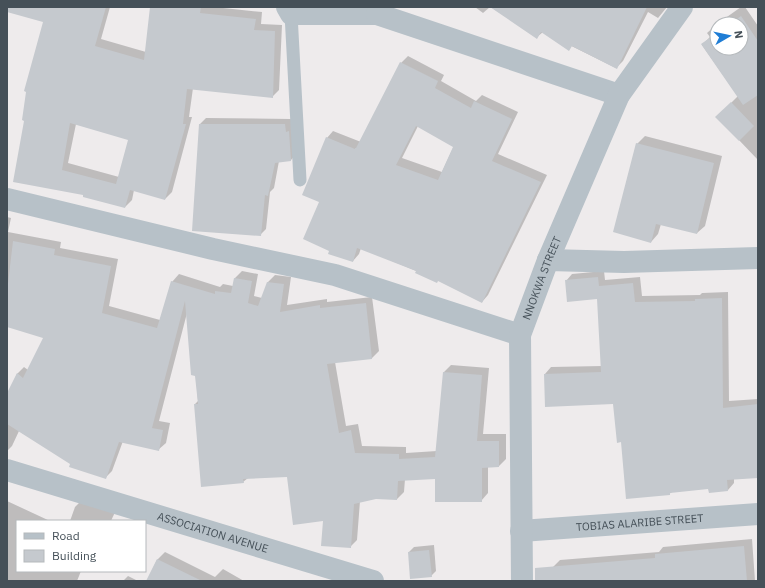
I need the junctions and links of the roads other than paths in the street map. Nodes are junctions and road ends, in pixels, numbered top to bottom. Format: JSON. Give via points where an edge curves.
{"nodes":[{"id":1,"x":682,"y":7,"type":"edge"},
{"id":2,"x":289,"y":10,"type":"edge"},
{"id":3,"x":378,"y":11,"type":"edge"},
{"id":4,"x":619,"y":95,"type":"junction"},
{"id":5,"x":300,"y":180,"type":"dead end"},
{"id":6,"x":7,"y":199,"type":"edge"},
{"id":7,"x":758,"y":258,"type":"edge"},
{"id":8,"x":548,"y":260,"type":"junction"},
{"id":9,"x":520,"y":335,"type":"junction"},
{"id":10,"x":7,"y":470,"type":"edge"},
{"id":11,"x":758,"y":514,"type":"edge"},
{"id":12,"x":521,"y":531,"type":"junction"},
{"id":13,"x":373,"y":581,"type":"edge"},
{"id":14,"x":522,"y":581,"type":"edge"}],
"edges":[{"from":1,"to":4,"type":"street","name":"NNOKWA STREET"},
{"from":2,"to":3,"type":"street"},
{"from":2,"to":5,"type":"lane"},
{"from":3,"to":4,"type":"street"},
{"from":4,"to":8,"type":"street","name":"NNOKWA STREET"},
{"from":6,"to":9,"type":"street","via":[[335,275]]},
{"from":7,"to":8,"type":"street","via":[[624,262]]},
{"from":8,"to":9,"type":"street","name":"NNOKWA STREET"},
{"from":9,"to":12,"type":"street","name":"NNOKWA STREET"},
{"from":10,"to":13,"type":"street","name":"ASSOCIATION AVENUE"},
{"from":11,"to":12,"type":"street","name":"TOBIAS ALARIBE STREET"},
{"from":12,"to":14,"type":"street","name":"NNOKWA STREET"}]}
